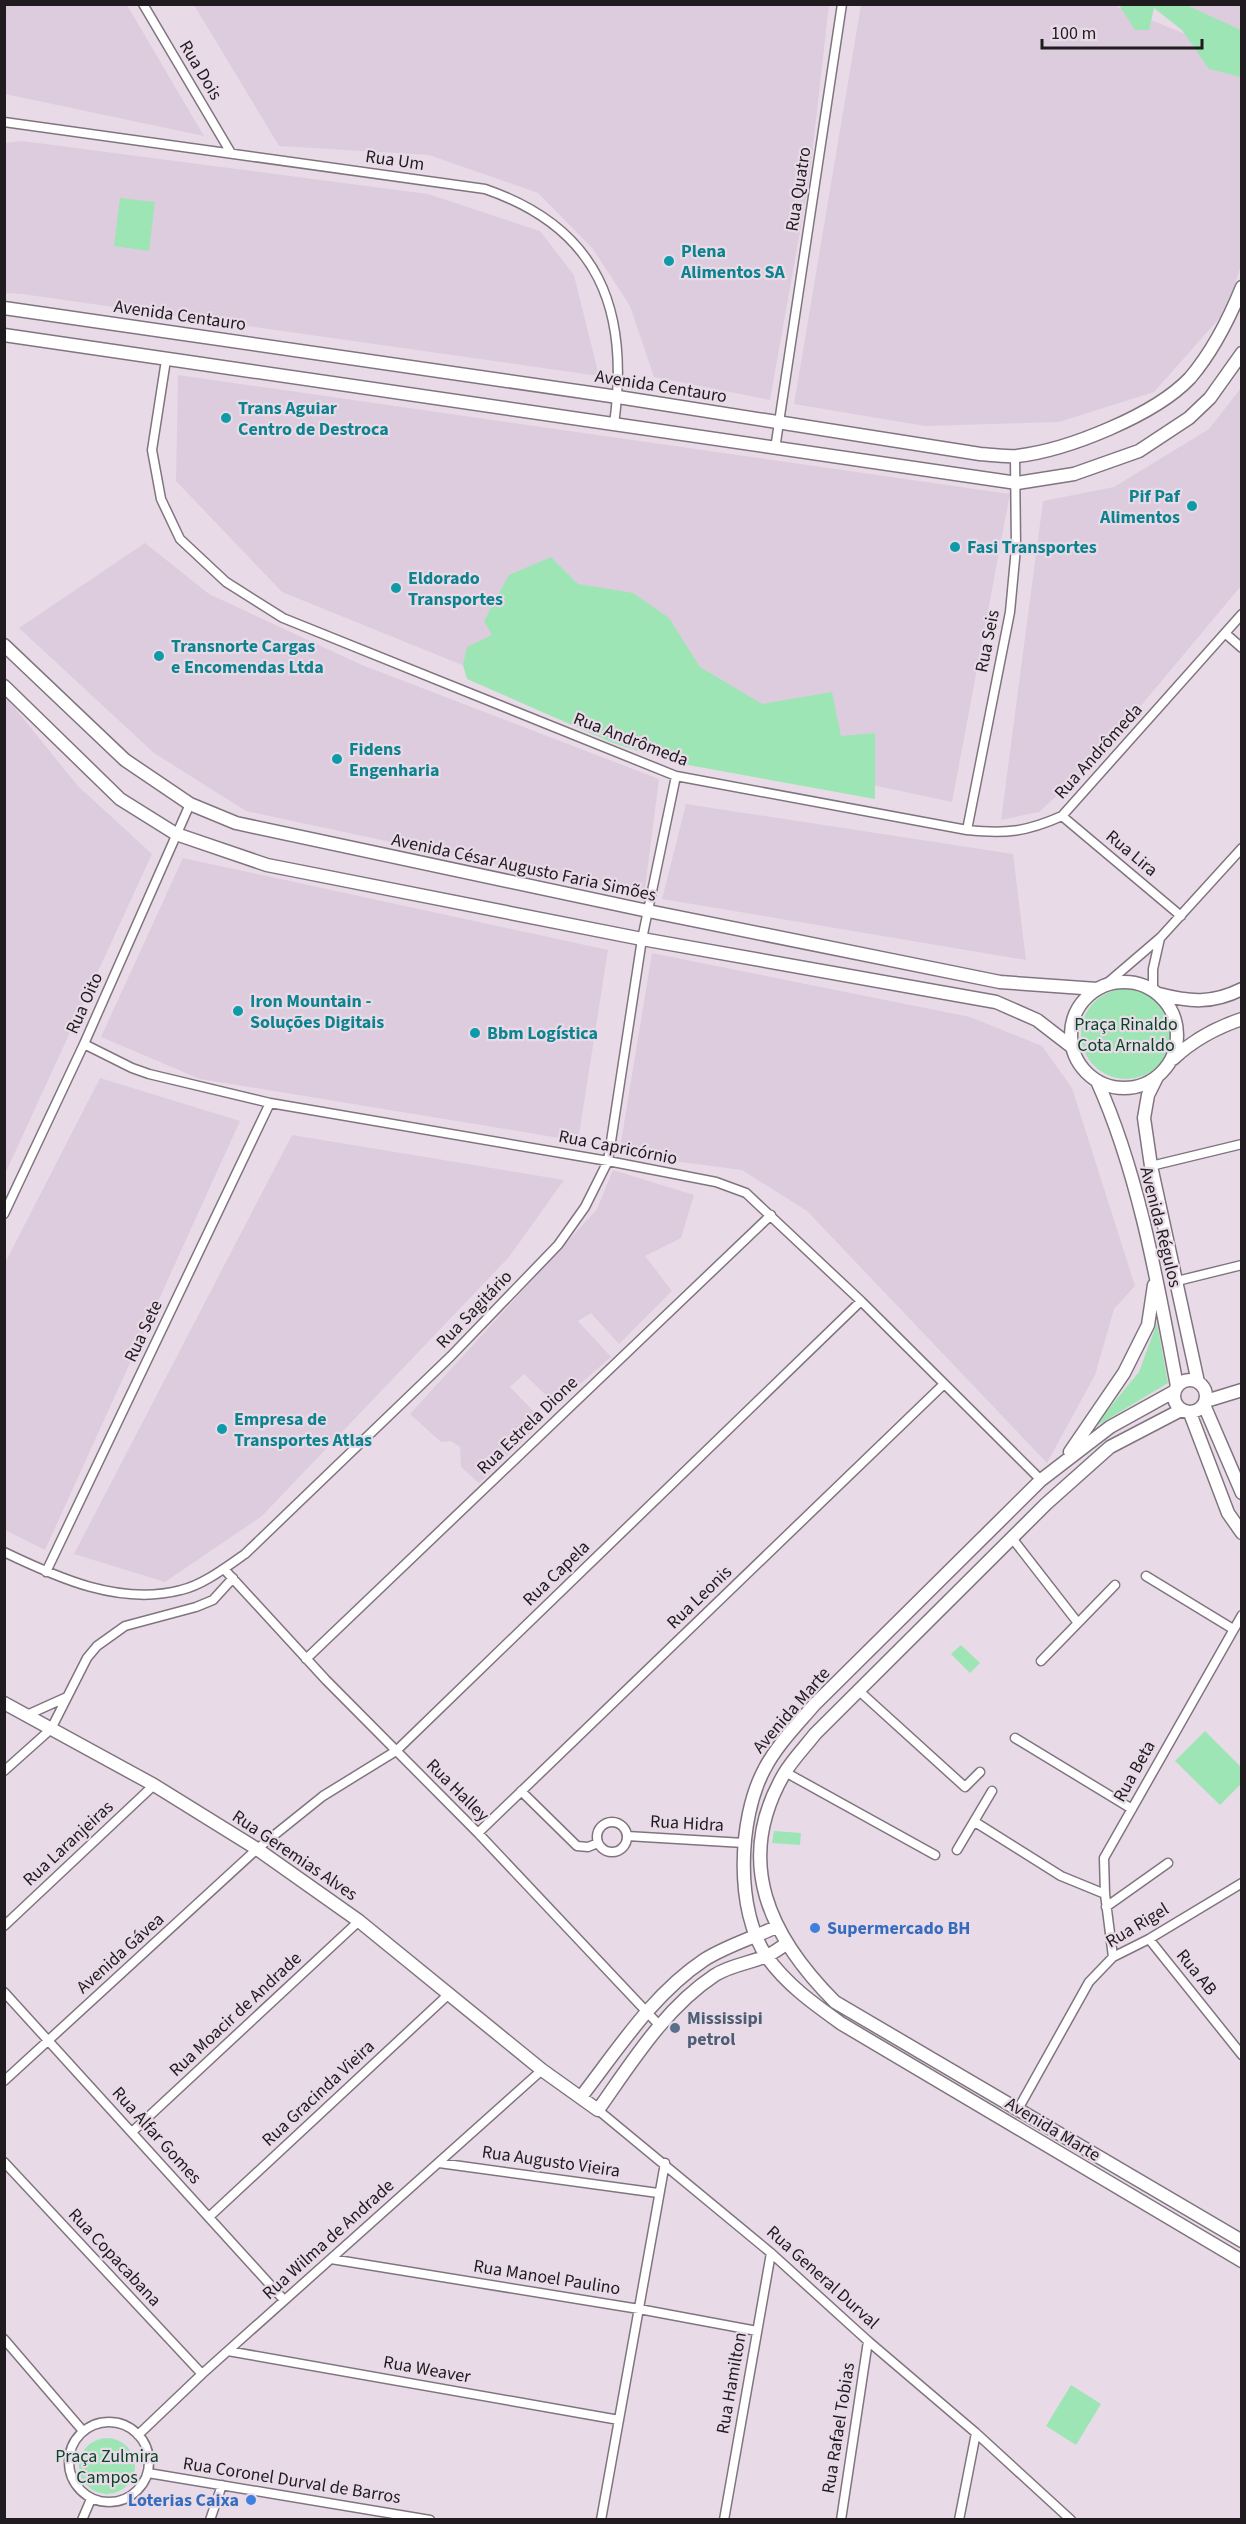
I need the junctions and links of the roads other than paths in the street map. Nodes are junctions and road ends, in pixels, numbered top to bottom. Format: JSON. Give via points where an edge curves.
{"nodes":[{"id":1,"x":143,"y":4,"type":"edge"},
{"id":2,"x":842,"y":4,"type":"edge"},
{"id":3,"x":4,"y":122,"type":"edge"},
{"id":4,"x":231,"y":153,"type":"junction"},
{"id":5,"x":1242,"y":287,"type":"edge"},
{"id":6,"x":4,"y":308,"type":"edge"},
{"id":7,"x":4,"y":335,"type":"edge"},
{"id":8,"x":1242,"y":353,"type":"edge"},
{"id":9,"x":166,"y":360,"type":"junction"},
{"id":10,"x":618,"y":397,"type":"junction"},
{"id":11,"x":779,"y":422,"type":"junction"},
{"id":12,"x":614,"y":424,"type":"junction"},
{"id":13,"x":775,"y":449,"type":"junction"},
{"id":14,"x":1016,"y":456,"type":"junction"},
{"id":15,"x":1017,"y":483,"type":"junction"},
{"id":16,"x":1242,"y":615,"type":"edge"},
{"id":17,"x":1226,"y":634,"type":"junction"},
{"id":18,"x":4,"y":645,"type":"edge"},
{"id":19,"x":1242,"y":648,"type":"edge"},
{"id":20,"x":4,"y":686,"type":"edge"},
{"id":21,"x":676,"y":776,"type":"junction"},
{"id":22,"x":190,"y":804,"type":"junction"},
{"id":23,"x":1062,"y":816,"type":"junction"},
{"id":24,"x":967,"y":830,"type":"junction"},
{"id":25,"x":176,"y":834,"type":"junction"},
{"id":26,"x":1242,"y":848,"type":"edge"},
{"id":27,"x":648,"y":911,"type":"junction"},
{"id":28,"x":1181,"y":916,"type":"junction"},
{"id":29,"x":1161,"y":937,"type":"junction"},
{"id":30,"x":642,"y":939,"type":"junction"},
{"id":31,"x":1101,"y":987,"type":"junction"},
{"id":32,"x":1242,"y":989,"type":"edge"},
{"id":33,"x":1156,"y":992,"type":"junction"},
{"id":34,"x":1242,"y":1019,"type":"edge"},
{"id":35,"x":84,"y":1044,"type":"junction"},
{"id":36,"x":1072,"y":1047,"type":"junction"},
{"id":37,"x":1170,"y":1062,"type":"junction"},
{"id":38,"x":1158,"y":1076,"type":"junction"},
{"id":39,"x":1097,"y":1081,"type":"junction"},
{"id":40,"x":270,"y":1103,"type":"junction"},
{"id":41,"x":1242,"y":1144,"type":"edge"},
{"id":42,"x":608,"y":1161,"type":"junction"},
{"id":43,"x":1151,"y":1166,"type":"junction"},
{"id":44,"x":4,"y":1214,"type":"edge"},
{"id":45,"x":771,"y":1215,"type":"junction"},
{"id":46,"x":1242,"y":1264,"type":"edge"},
{"id":47,"x":1155,"y":1275,"type":"junction"},
{"id":48,"x":1177,"y":1281,"type":"junction"},
{"id":49,"x":861,"y":1301,"type":"junction"},
{"id":50,"x":944,"y":1384,"type":"junction"},
{"id":51,"x":1176,"y":1388,"type":"junction"},
{"id":52,"x":1242,"y":1390,"type":"edge"},
{"id":53,"x":1203,"y":1395,"type":"junction"},
{"id":54,"x":1185,"y":1411,"type":"junction"},
{"id":55,"x":1063,"y":1463,"type":"junction"},
{"id":56,"x":1041,"y":1480,"type":"junction"},
{"id":57,"x":1242,"y":1493,"type":"edge"},
{"id":58,"x":998,"y":1524,"type":"junction"},
{"id":59,"x":1242,"y":1533,"type":"edge"},
{"id":60,"x":1012,"y":1538,"type":"junction"},
{"id":61,"x":4,"y":1552,"type":"edge"},
{"id":62,"x":224,"y":1569,"type":"junction"},
{"id":63,"x":46,"y":1572,"type":"junction"},
{"id":64,"x":1146,"y":1576,"type":"dead end"},
{"id":65,"x":233,"y":1578,"type":"junction"},
{"id":66,"x":1115,"y":1585,"type":"dead end"},
{"id":67,"x":1242,"y":1615,"type":"edge"},
{"id":68,"x":1078,"y":1623,"type":"junction"},
{"id":69,"x":1233,"y":1629,"type":"junction"},
{"id":70,"x":306,"y":1659,"type":"junction"},
{"id":71,"x":1041,"y":1661,"type":"dead end"},
{"id":72,"x":858,"y":1690,"type":"junction"},
{"id":73,"x":67,"y":1697,"type":"junction"},
{"id":74,"x":4,"y":1702,"type":"edge"},
{"id":75,"x":27,"y":1715,"type":"junction"},
{"id":76,"x":51,"y":1729,"type":"junction"},
{"id":77,"x":1015,"y":1738,"type":"dead end"},
{"id":78,"x":396,"y":1751,"type":"junction"},
{"id":79,"x":4,"y":1771,"type":"edge"},
{"id":80,"x":785,"y":1772,"type":"junction"},
{"id":81,"x":980,"y":1772,"type":"dead end"},
{"id":82,"x":154,"y":1785,"type":"junction"},
{"id":83,"x":521,"y":1791,"type":"junction"},
{"id":84,"x":992,"y":1791,"type":"dead end"},
{"id":85,"x":1132,"y":1809,"type":"junction"},
{"id":86,"x":975,"y":1822,"type":"junction"},
{"id":87,"x":478,"y":1833,"type":"junction"},
{"id":88,"x":627,"y":1836,"type":"junction"},
{"id":89,"x":598,"y":1843,"type":"junction"},
{"id":90,"x":744,"y":1843,"type":"junction"},
{"id":91,"x":761,"y":1843,"type":"junction"},
{"id":92,"x":257,"y":1849,"type":"junction"},
{"id":93,"x":957,"y":1850,"type":"dead end"},
{"id":94,"x":935,"y":1855,"type":"dead end"},
{"id":95,"x":1168,"y":1863,"type":"dead end"},
{"id":96,"x":1242,"y":1883,"type":"edge"},
{"id":97,"x":1105,"y":1894,"type":"junction"},
{"id":98,"x":1106,"y":1907,"type":"junction"},
{"id":99,"x":359,"y":1921,"type":"junction"},
{"id":100,"x":4,"y":1926,"type":"edge"},
{"id":101,"x":776,"y":1926,"type":"junction"},
{"id":102,"x":756,"y":1937,"type":"junction"},
{"id":103,"x":1149,"y":1939,"type":"junction"},
{"id":104,"x":786,"y":1944,"type":"junction"},
{"id":105,"x":766,"y":1956,"type":"junction"},
{"id":106,"x":1113,"y":1956,"type":"junction"},
{"id":107,"x":4,"y":1992,"type":"edge"},
{"id":108,"x":450,"y":1993,"type":"junction"},
{"id":109,"x":646,"y":2012,"type":"junction"},
{"id":110,"x":660,"y":2026,"type":"junction"},
{"id":111,"x":48,"y":2040,"type":"junction"},
{"id":112,"x":1242,"y":2055,"type":"edge"},
{"id":113,"x":543,"y":2070,"type":"junction"},
{"id":114,"x":4,"y":2081,"type":"edge"},
{"id":115,"x":581,"y":2097,"type":"junction"},
{"id":116,"x":598,"y":2110,"type":"junction"},
{"id":117,"x":1017,"y":2111,"type":"junction"},
{"id":118,"x":1010,"y":2123,"type":"junction"},
{"id":119,"x":132,"y":2132,"type":"junction"},
{"id":120,"x":4,"y":2162,"type":"edge"},
{"id":121,"x":439,"y":2163,"type":"junction"},
{"id":122,"x":665,"y":2163,"type":"junction"},
{"id":123,"x":658,"y":2193,"type":"junction"},
{"id":124,"x":209,"y":2217,"type":"junction"},
{"id":125,"x":1240,"y":2240,"type":"edge"},
{"id":126,"x":771,"y":2253,"type":"junction"},
{"id":127,"x":1236,"y":2258,"type":"edge"},
{"id":128,"x":331,"y":2259,"type":"junction"},
{"id":129,"x":285,"y":2300,"type":"junction"},
{"id":130,"x":639,"y":2309,"type":"junction"},
{"id":131,"x":757,"y":2331,"type":"junction"},
{"id":132,"x":4,"y":2339,"type":"edge"},
{"id":133,"x":868,"y":2341,"type":"junction"},
{"id":134,"x":228,"y":2351,"type":"junction"},
{"id":135,"x":202,"y":2374,"type":"junction"},
{"id":136,"x":619,"y":2420,"type":"junction"},
{"id":137,"x":83,"y":2431,"type":"junction"},
{"id":138,"x":976,"y":2433,"type":"junction"},
{"id":139,"x":138,"y":2435,"type":"junction"},
{"id":140,"x":148,"y":2473,"type":"junction"},
{"id":141,"x":222,"y":2485,"type":"junction"},
{"id":142,"x":91,"y":2499,"type":"junction"},
{"id":143,"x":82,"y":2520,"type":"edge"},
{"id":144,"x":210,"y":2520,"type":"edge"},
{"id":145,"x":430,"y":2520,"type":"edge"},
{"id":146,"x":601,"y":2520,"type":"edge"},
{"id":147,"x":724,"y":2520,"type":"edge"},
{"id":148,"x":841,"y":2520,"type":"edge"},
{"id":149,"x":959,"y":2520,"type":"edge"},
{"id":150,"x":1071,"y":2520,"type":"edge"}],
"edges":[{"from":1,"to":4,"type":"street","name":"Rua Dois"},
{"from":2,"to":11,"type":"street","name":"Rua Quatro"},
{"from":3,"to":4,"type":"street","name":"Rua Um"},
{"from":4,"to":10,"type":"street","name":"Rua Um","via":[[485,189],[526,205],[574,241],[603,284],[618,357]]},
{"from":5,"to":14,"type":"street","name":"Avenida Centauro","via":[[1215,344],[1189,378],[1166,399],[1143,413],[1068,444]]},
{"from":6,"to":10,"type":"street","name":"Avenida Centauro"},
{"from":7,"to":9,"type":"street"},
{"from":8,"to":15,"type":"street","via":[[1210,398],[1139,451],[1074,474]]},
{"from":9,"to":12,"type":"street"},
{"from":9,"to":21,"type":"street","name":"Rua Andrômeda","via":[[152,450],[161,499],[180,538],[226,582],[283,618]]},
{"from":10,"to":11,"type":"street","name":"Avenida Centauro"},
{"from":10,"to":12,"type":"street","name":"Rua Um"},
{"from":11,"to":13,"type":"street","name":"Rua Quatro"},
{"from":11,"to":14,"type":"street","name":"Avenida Centauro","via":[[980,454]]},
{"from":12,"to":13,"type":"street"},
{"from":13,"to":15,"type":"street"},
{"from":14,"to":15,"type":"street","name":"Rua Seis"},
{"from":15,"to":24,"type":"street","name":"Rua Seis","via":[[1010,612]]},
{"from":16,"to":17,"type":"street","name":"Rua Andrômeda"},
{"from":17,"to":19,"type":"street"},
{"from":17,"to":23,"type":"street","name":"Rua Andrômeda"},
{"from":18,"to":22,"type":"street","name":"Avenida César Augusto Faria Simões","via":[[125,760]]},
{"from":20,"to":25,"type":"street","via":[[120,799]]},
{"from":21,"to":24,"type":"street","name":"Rua Andrômeda"},
{"from":21,"to":27,"type":"street","name":"Rua Sagitário"},
{"from":22,"to":25,"type":"street","name":"Rua Oito"},
{"from":22,"to":27,"type":"street","name":"Avenida César Augusto Faria Simões","via":[[254,828]]},
{"from":23,"to":24,"type":"street","name":"Rua Andrômeda","via":[[1022,830]]},
{"from":23,"to":28,"type":"street","name":"Rua Lira"},
{"from":25,"to":30,"type":"street","via":[[267,865]]},
{"from":25,"to":35,"type":"street","name":"Rua Oito"},
{"from":26,"to":28,"type":"street"},
{"from":27,"to":30,"type":"street","name":"Rua Sagitário"},
{"from":27,"to":31,"type":"street","name":"Avenida César Augusto Faria Simões","via":[[1000,981]]},
{"from":28,"to":29,"type":"street"},
{"from":29,"to":31,"type":"street"},
{"from":29,"to":33,"type":"street","via":[[1153,969]]},
{"from":30,"to":36,"type":"street","via":[[996,1002],[1037,1020]]},
{"from":30,"to":42,"type":"street","name":"Rua Sagitário"},
{"from":31,"to":33,"type":"street","via":[[1121,982]]},
{"from":31,"to":36,"type":"street","via":[[1084,1000],[1075,1014]]},
{"from":32,"to":33,"type":"street","via":[[1189,1002]]},
{"from":33,"to":37,"type":"street","via":[[1168,1005],[1176,1026],[1176,1048]]},
{"from":34,"to":37,"type":"street","via":[[1203,1035]]},
{"from":35,"to":40,"type":"street","name":"Rua Capricórnio","via":[[141,1071]]},
{"from":35,"to":44,"type":"street","name":"Rua Oito"},
{"from":36,"to":39,"type":"street"},
{"from":37,"to":38,"type":"street"},
{"from":38,"to":39,"type":"street","via":[[1128,1088]]},
{"from":38,"to":43,"type":"street","name":"Avenida Régulos","via":[[1148,1095],[1144,1118]]},
{"from":39,"to":47,"type":"street","name":"Avenida Régulos","via":[[1122,1145]]},
{"from":40,"to":42,"type":"street","name":"Rua Capricórnio"},
{"from":40,"to":63,"type":"street","name":"Rua Sete"},
{"from":41,"to":43,"type":"street"},
{"from":42,"to":45,"type":"street","name":"Rua Capricórnio","via":[[716,1182],[746,1193]]},
{"from":42,"to":62,"type":"street","name":"Rua Sagitário","via":[[585,1207],[558,1245],[451,1356],[245,1554]]},
{"from":43,"to":48,"type":"street","name":"Avenida Régulos"},
{"from":45,"to":49,"type":"street","name":"Rua Capricórnio"},
{"from":45,"to":70,"type":"street","name":"Rua Estrela Dione"},
{"from":46,"to":48,"type":"street"},
{"from":47,"to":51,"type":"street","name":"Avenida Régulos"},
{"from":47,"to":55,"type":"street","via":[[1148,1325],[1124,1373]]},
{"from":48,"to":53,"type":"street","name":"Avenida Régulos"},
{"from":49,"to":50,"type":"street","name":"Rua Capricórnio"},
{"from":49,"to":78,"type":"street","name":"Rua Capela"},
{"from":50,"to":56,"type":"street","name":"Rua Capricórnio"},
{"from":50,"to":83,"type":"street","name":"Rua Leonis"},
{"from":51,"to":53,"type":"street","via":[[1187,1380]]},
{"from":51,"to":54,"type":"street","via":[[1174,1401]]},
{"from":51,"to":55,"type":"street","name":"Avenida Marte","via":[[1110,1427]]},
{"from":52,"to":53,"type":"street"},
{"from":53,"to":54,"type":"street","via":[[1200,1409]]},
{"from":53,"to":57,"type":"street","name":"Avenida Régulos"},
{"from":54,"to":59,"type":"street","via":[[1228,1513]]},
{"from":54,"to":60,"type":"street","name":"Avenida Marte","via":[[1110,1447]]},
{"from":55,"to":56,"type":"street","name":"Avenida Marte"},
{"from":56,"to":58,"type":"street","name":"Avenida Marte"},
{"from":58,"to":60,"type":"street"},
{"from":58,"to":90,"type":"street","name":"Avenida Marte","via":[[814,1705],[784,1740],[763,1770],[751,1803]]},
{"from":60,"to":68,"type":"street"},
{"from":60,"to":72,"type":"street","name":"Avenida Marte"},
{"from":61,"to":63,"type":"street","name":"Rua Sagitário"},
{"from":62,"to":63,"type":"street","name":"Rua Sagitário","via":[[182,1590],[144,1595],[107,1592]]},
{"from":62,"to":65,"type":"street","name":"Rua Halley"},
{"from":64,"to":69,"type":"street"},
{"from":65,"to":70,"type":"street","name":"Rua Halley"},
{"from":65,"to":73,"type":"street","via":[[213,1600],[131,1624],[112,1634],[87,1658]]},
{"from":66,"to":68,"type":"street"},
{"from":67,"to":69,"type":"street","name":"Rua Beta"},
{"from":68,"to":71,"type":"street"},
{"from":69,"to":85,"type":"street","name":"Rua Beta"},
{"from":70,"to":78,"type":"street","name":"Rua Halley"},
{"from":72,"to":80,"type":"street","name":"Avenida Marte"},
{"from":72,"to":81,"type":"street","via":[[965,1787]]},
{"from":73,"to":75,"type":"street"},
{"from":73,"to":76,"type":"street"},
{"from":74,"to":75,"type":"street","name":"Rua Geremias Alves"},
{"from":75,"to":76,"type":"street","name":"Rua Geremias Alves"},
{"from":76,"to":79,"type":"street"},
{"from":76,"to":82,"type":"street","name":"Rua Geremias Alves"},
{"from":77,"to":85,"type":"street"},
{"from":78,"to":87,"type":"street","name":"Rua Halley"},
{"from":78,"to":92,"type":"street","name":"Rua Capela","via":[[323,1796]]},
{"from":80,"to":91,"type":"street","name":"Avenida Marte","via":[[766,1816]]},
{"from":80,"to":94,"type":"street"},
{"from":82,"to":92,"type":"street","name":"Rua Geremias Alves"},
{"from":82,"to":100,"type":"street","name":"Rua Laranjeiras"},
{"from":83,"to":87,"type":"street","name":"Rua Leonis"},
{"from":83,"to":89,"type":"street","via":[[577,1846]]},
{"from":84,"to":86,"type":"street"},
{"from":85,"to":97,"type":"street","name":"Rua Beta","via":[[1104,1858]]},
{"from":86,"to":93,"type":"street"},
{"from":86,"to":97,"type":"street","via":[[1061,1876]]},
{"from":87,"to":109,"type":"street","name":"Rua Halley"},
{"from":88,"to":89,"type":"street","via":[[625,1845],[617,1851],[604,1850]]},
{"from":88,"to":89,"type":"street","via":[[620,1824],[610,1821],[598,1829]]},
{"from":88,"to":90,"type":"street","name":"Rua Hidra"},
{"from":90,"to":91,"type":"street"},
{"from":90,"to":102,"type":"street","name":"Avenida Marte","via":[[744,1877]]},
{"from":91,"to":101,"type":"street","name":"Avenida Marte","via":[[762,1883]]},
{"from":92,"to":99,"type":"street","name":"Rua Geremias Alves"},
{"from":92,"to":111,"type":"street","name":"Avenida Gávea"},
{"from":95,"to":98,"type":"street"},
{"from":96,"to":103,"type":"street","name":"Rua Rigel"},
{"from":97,"to":98,"type":"street","name":"Rua Beta"},
{"from":98,"to":106,"type":"street","name":"Rua Beta"},
{"from":99,"to":108,"type":"street","name":"Rua Geremias Alves"},
{"from":99,"to":119,"type":"street","name":"Rua Moacir de Andrade"},
{"from":101,"to":102,"type":"street"},
{"from":101,"to":104,"type":"street","name":"Avenida Marte"},
{"from":102,"to":105,"type":"street","name":"Avenida Marte"},
{"from":102,"to":109,"type":"street","via":[[707,1958],[683,1975]]},
{"from":103,"to":106,"type":"street","name":"Rua Rigel"},
{"from":103,"to":112,"type":"street","name":"Rua AB"},
{"from":104,"to":105,"type":"street"},
{"from":104,"to":117,"type":"street","name":"Avenida Marte","via":[[807,1974],[835,2002]]},
{"from":105,"to":110,"type":"street","via":[[716,1975]]},
{"from":105,"to":118,"type":"street","name":"Avenida Marte","via":[[790,1985],[842,2024]]},
{"from":106,"to":117,"type":"street","name":"Rua Rigel","via":[[1089,1982]]},
{"from":107,"to":111,"type":"street","name":"Rua Alfar Gomes"},
{"from":108,"to":113,"type":"street","name":"Rua Geremias Alves"},
{"from":108,"to":124,"type":"street","name":"Rua Gracinda Vieira"},
{"from":109,"to":110,"type":"street","name":"Rua Halley"},
{"from":109,"to":115,"type":"street"},
{"from":110,"to":116,"type":"street"},
{"from":111,"to":114,"type":"street","name":"Avenida Gávea"},
{"from":111,"to":119,"type":"street","name":"Rua Alfar Gomes"},
{"from":113,"to":115,"type":"street","name":"Rua General Durval"},
{"from":113,"to":121,"type":"street","name":"Rua Wilma de Andrade"},
{"from":115,"to":116,"type":"street","name":"Rua General Durval"},
{"from":116,"to":122,"type":"street","name":"Rua General Durval"},
{"from":117,"to":118,"type":"street"},
{"from":117,"to":125,"type":"street","name":"Avenida Marte"},
{"from":118,"to":127,"type":"street","name":"Avenida Marte"},
{"from":119,"to":124,"type":"street","name":"Rua Alfar Gomes"},
{"from":120,"to":135,"type":"street","name":"Rua Copacabana"},
{"from":121,"to":123,"type":"street","name":"Rua Augusto Vieira"},
{"from":121,"to":128,"type":"street","name":"Rua Wilma de Andrade"},
{"from":122,"to":123,"type":"street"},
{"from":122,"to":126,"type":"street","name":"Rua General Durval"},
{"from":123,"to":130,"type":"street"},
{"from":124,"to":129,"type":"street","name":"Rua Alfar Gomes"},
{"from":125,"to":127,"type":"street"},
{"from":126,"to":131,"type":"street","name":"Rua Hamilton"},
{"from":126,"to":133,"type":"street","name":"Rua General Durval"},
{"from":128,"to":129,"type":"street","name":"Rua Wilma de Andrade"},
{"from":128,"to":130,"type":"street","name":"Rua Manoel Paulino"},
{"from":129,"to":134,"type":"street","name":"Rua Wilma de Andrade"},
{"from":130,"to":131,"type":"street","name":"Rua Manoel Paulino"},
{"from":130,"to":136,"type":"street"},
{"from":131,"to":147,"type":"street","name":"Rua Hamilton"},
{"from":132,"to":137,"type":"street"},
{"from":133,"to":138,"type":"street","name":"Rua General Durval"},
{"from":133,"to":148,"type":"street","name":"Rua Rafael Tobias"},
{"from":134,"to":135,"type":"street","name":"Rua Wilma de Andrade"},
{"from":134,"to":136,"type":"street","name":"Rua Weaver"},
{"from":135,"to":139,"type":"street","name":"Rua Wilma de Andrade"},
{"from":136,"to":146,"type":"street"},
{"from":137,"to":139,"type":"street","via":[[109,2422],[130,2428]]},
{"from":137,"to":142,"type":"street","via":[[72,2445],[68,2463],[77,2488]]},
{"from":138,"to":149,"type":"street"},
{"from":138,"to":150,"type":"street","name":"Rua General Durval"},
{"from":139,"to":140,"type":"street","via":[[149,2457]]},
{"from":140,"to":141,"type":"street","name":"Rua Coronel Durval de Barros"},
{"from":140,"to":142,"type":"street","via":[[136,2493],[121,2501],[105,2503]]},
{"from":141,"to":144,"type":"street"},
{"from":141,"to":145,"type":"street","name":"Rua Coronel Durval de Barros"},
{"from":142,"to":143,"type":"street"}]}
